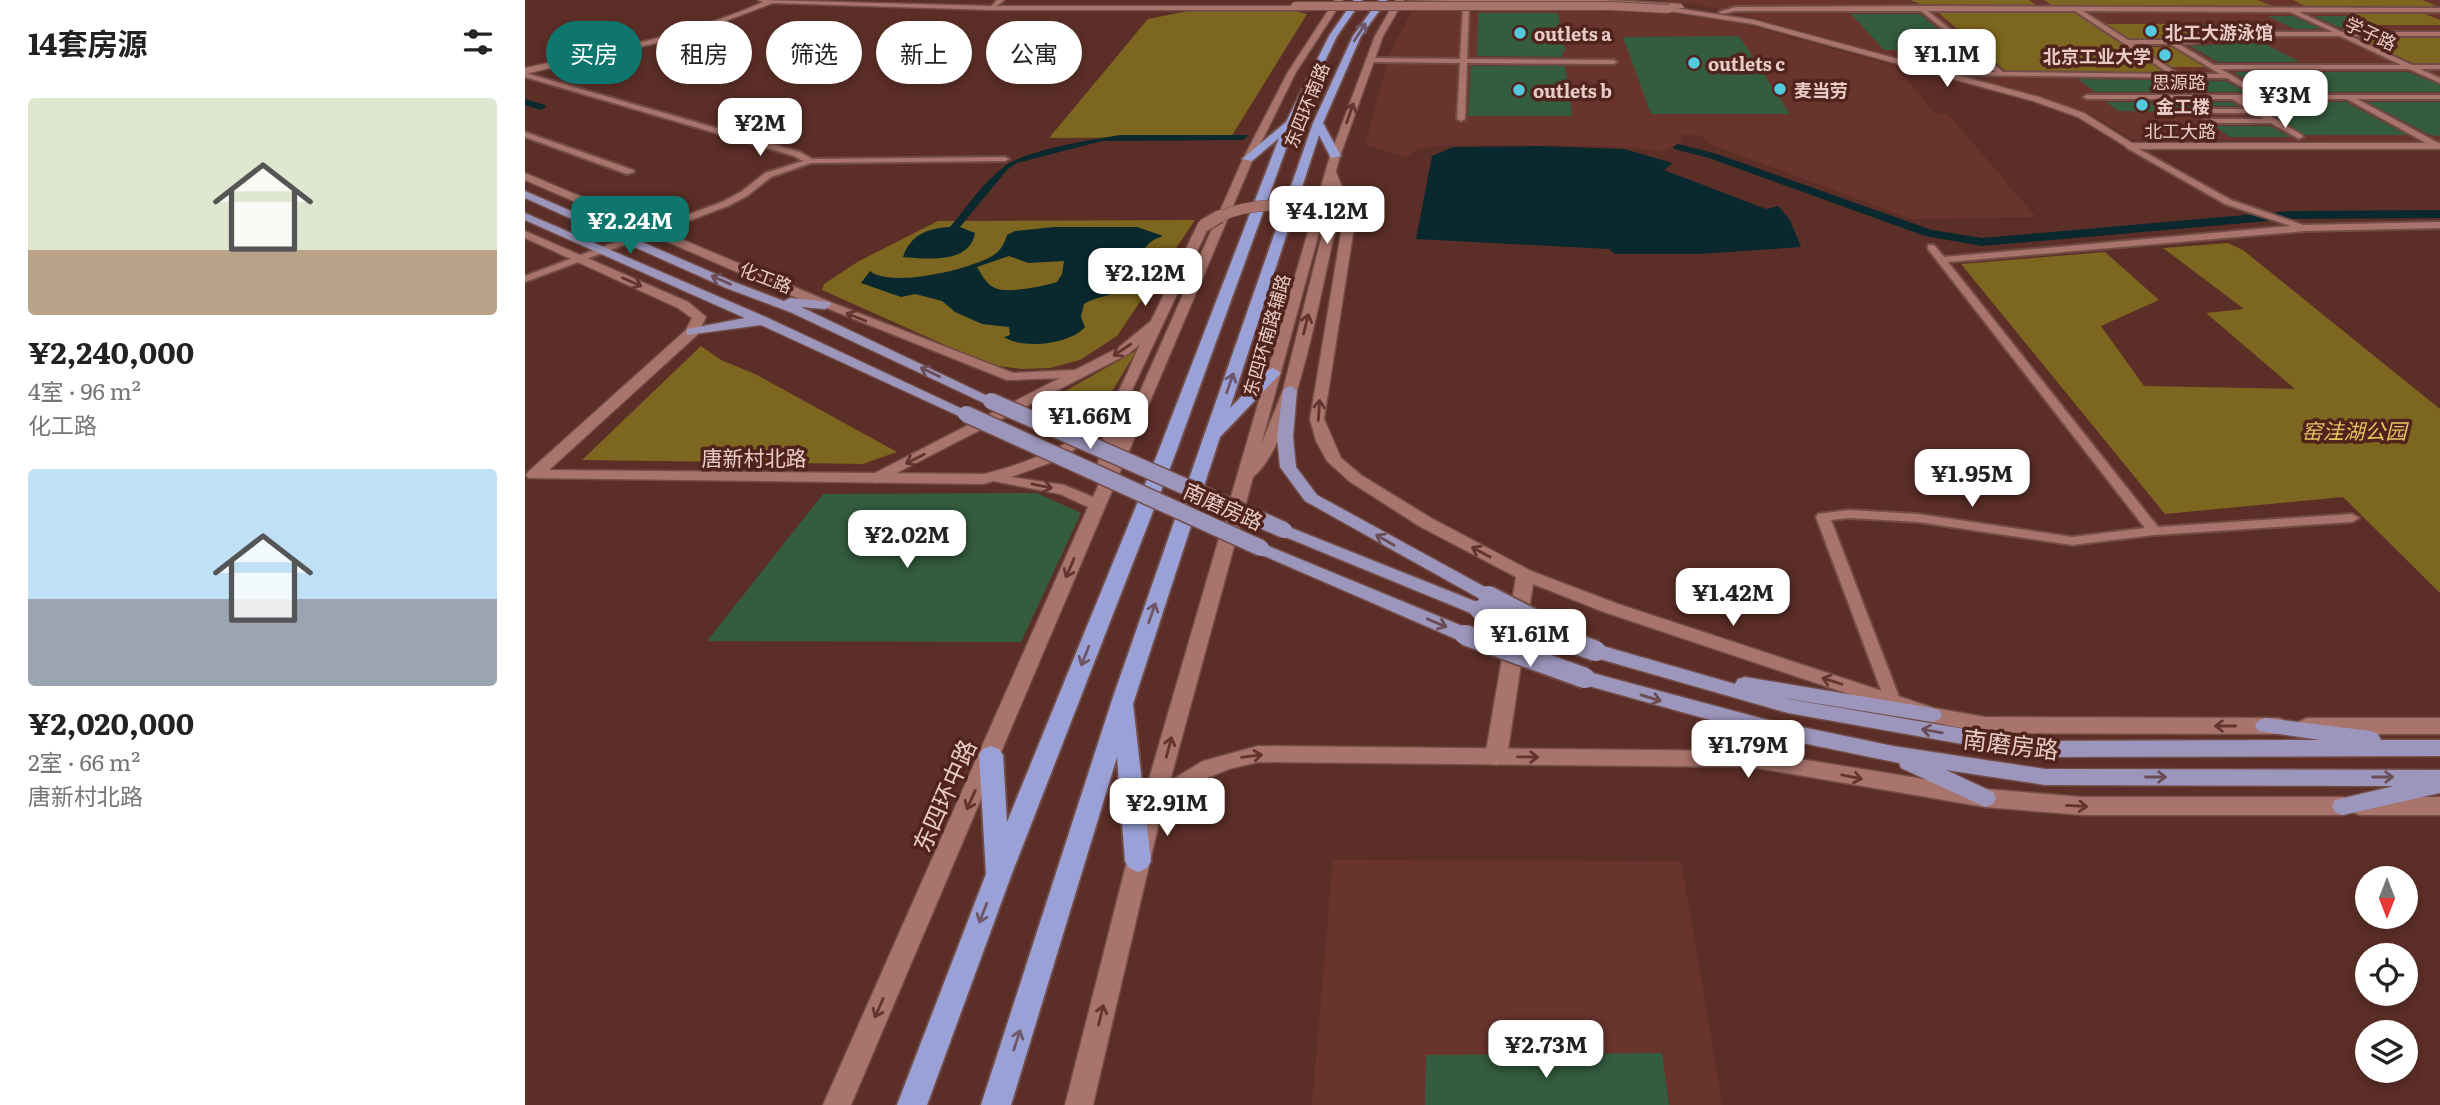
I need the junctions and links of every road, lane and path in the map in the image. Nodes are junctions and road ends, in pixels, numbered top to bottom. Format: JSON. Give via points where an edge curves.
{"nodes":[{"id":1,"x":762,"y":0,"type":"edge"},
{"id":2,"x":773,"y":0,"type":"edge"},
{"id":3,"x":840,"y":0,"type":"edge"},
{"id":4,"x":1175,"y":0,"type":"edge"},
{"id":5,"x":1314,"y":0,"type":"edge"},
{"id":6,"x":1339,"y":0,"type":"edge"},
{"id":7,"x":1358,"y":0,"type":"edge"},
{"id":8,"x":1383,"y":0,"type":"edge"},
{"id":9,"x":1400,"y":0,"type":"edge"},
{"id":10,"x":1412,"y":0,"type":"edge"},
{"id":11,"x":1900,"y":0,"type":"edge"},
{"id":12,"x":2040,"y":0,"type":"edge"},
{"id":13,"x":2327,"y":0,"type":"edge"},
{"id":14,"x":2430,"y":0,"type":"edge"},
{"id":15,"x":996,"y":4,"type":"edge"},
{"id":16,"x":1157,"y":4,"type":"edge"},
{"id":17,"x":2440,"y":4,"type":"edge"},
{"id":18,"x":1466,"y":5,"type":"junction"},
{"id":19,"x":1309,"y":8,"type":"junction"},
{"id":20,"x":1924,"y":9,"type":"junction"},
{"id":21,"x":2053,"y":9,"type":"junction"},
{"id":22,"x":2075,"y":9,"type":"junction"},
{"id":23,"x":2290,"y":9,"type":"junction"},
{"id":24,"x":2349,"y":9,"type":"junction"},
{"id":25,"x":1332,"y":10,"type":"junction"},
{"id":26,"x":2440,"y":10,"type":"edge"},
{"id":27,"x":1393,"y":12,"type":"junction"},
{"id":28,"x":1722,"y":12,"type":"junction"},
{"id":29,"x":1732,"y":17,"type":"junction"},
{"id":30,"x":2341,"y":34,"type":"junction"},
{"id":31,"x":2440,"y":34,"type":"edge"},
{"id":32,"x":2127,"y":42,"type":"junction"},
{"id":33,"x":2171,"y":42,"type":"junction"},
{"id":34,"x":1369,"y":60,"type":"junction"},
{"id":35,"x":1464,"y":60,"type":"junction"},
{"id":36,"x":1614,"y":62,"type":"dead end"},
{"id":37,"x":2211,"y":66,"type":"junction"},
{"id":38,"x":2411,"y":67,"type":"junction"},
{"id":39,"x":2440,"y":67,"type":"edge"},
{"id":40,"x":525,"y":73,"type":"edge"},
{"id":41,"x":1949,"y":74,"type":"junction"},
{"id":42,"x":2001,"y":74,"type":"junction"},
{"id":43,"x":2178,"y":76,"type":"junction"},
{"id":44,"x":2227,"y":76,"type":"junction"},
{"id":45,"x":2440,"y":81,"type":"edge"},
{"id":46,"x":2087,"y":97,"type":"dead end"},
{"id":47,"x":2171,"y":97,"type":"junction"},
{"id":48,"x":2234,"y":97,"type":"junction"},
{"id":49,"x":2263,"y":97,"type":"junction"},
{"id":50,"x":2348,"y":97,"type":"junction"},
{"id":51,"x":2440,"y":97,"type":"edge"},
{"id":52,"x":2192,"y":111,"type":"junction"},
{"id":53,"x":2256,"y":111,"type":"junction"},
{"id":54,"x":1461,"y":119,"type":"dead end"},
{"id":55,"x":2207,"y":121,"type":"junction"},
{"id":56,"x":2273,"y":121,"type":"junction"},
{"id":57,"x":1318,"y":123,"type":"junction"},
{"id":58,"x":1290,"y":124,"type":"junction"},
{"id":59,"x":2224,"y":132,"type":"dead end"},
{"id":60,"x":525,"y":134,"type":"edge"},
{"id":61,"x":2299,"y":137,"type":"dead end"},
{"id":62,"x":2130,"y":146,"type":"junction"},
{"id":63,"x":2439,"y":146,"type":"edge"},
{"id":64,"x":1005,"y":159,"type":"dead end"},
{"id":65,"x":1248,"y":159,"type":"junction"},
{"id":66,"x":807,"y":160,"type":"junction"},
{"id":67,"x":1333,"y":164,"type":"junction"},
{"id":68,"x":630,"y":172,"type":"dead end"},
{"id":69,"x":525,"y":176,"type":"edge"},
{"id":70,"x":525,"y":194,"type":"edge"},
{"id":71,"x":525,"y":216,"type":"edge"},
{"id":72,"x":2440,"y":225,"type":"edge"},
{"id":73,"x":2305,"y":228,"type":"junction"},
{"id":74,"x":653,"y":230,"type":"junction"},
{"id":75,"x":525,"y":234,"type":"edge"},
{"id":76,"x":630,"y":239,"type":"junction"},
{"id":77,"x":1931,"y":247,"type":"dead end"},
{"id":78,"x":603,"y":250,"type":"junction"},
{"id":79,"x":579,"y":259,"type":"junction"},
{"id":80,"x":1943,"y":260,"type":"junction"},
{"id":81,"x":525,"y":279,"type":"edge"},
{"id":82,"x":775,"y":301,"type":"junction"},
{"id":83,"x":825,"y":305,"type":"junction"},
{"id":84,"x":764,"y":321,"type":"junction"},
{"id":85,"x":1156,"y":324,"type":"junction"},
{"id":86,"x":692,"y":332,"type":"junction"},
{"id":87,"x":1084,"y":371,"type":"junction"},
{"id":88,"x":1273,"y":373,"type":"junction"},
{"id":89,"x":1290,"y":390,"type":"junction"},
{"id":90,"x":991,"y":401,"type":"joint"},
{"id":91,"x":1118,"y":405,"type":"junction"},
{"id":92,"x":966,"y":414,"type":"joint"},
{"id":93,"x":1212,"y":436,"type":"junction"},
{"id":94,"x":530,"y":475,"type":"edge"},
{"id":95,"x":877,"y":478,"type":"junction"},
{"id":96,"x":983,"y":479,"type":"junction"},
{"id":97,"x":1241,"y":484,"type":"junction"},
{"id":98,"x":1097,"y":505,"type":"junction"},
{"id":99,"x":2352,"y":518,"type":"dead end"},
{"id":100,"x":2154,"y":531,"type":"junction"},
{"id":101,"x":1525,"y":575,"type":"junction"},
{"id":102,"x":1484,"y":603,"type":"junction"},
{"id":103,"x":1653,"y":669,"type":"junction"},
{"id":104,"x":1123,"y":699,"type":"junction"},
{"id":105,"x":1893,"y":702,"type":"junction"},
{"id":106,"x":1932,"y":715,"type":"junction"},
{"id":107,"x":2265,"y":726,"type":"junction"},
{"id":108,"x":2440,"y":726,"type":"edge"},
{"id":109,"x":2440,"y":748,"type":"edge"},
{"id":110,"x":1893,"y":754,"type":"junction"},
{"id":111,"x":991,"y":755,"type":"junction"},
{"id":112,"x":1496,"y":757,"type":"junction"},
{"id":113,"x":2440,"y":778,"type":"edge"},
{"id":114,"x":2440,"y":784,"type":"edge"},
{"id":115,"x":1985,"y":798,"type":"junction"},
{"id":116,"x":2343,"y":806,"type":"junction"},
{"id":117,"x":2440,"y":806,"type":"edge"},
{"id":118,"x":1151,"y":810,"type":"junction"},
{"id":119,"x":1138,"y":860,"type":"junction"},
{"id":120,"x":997,"y":876,"type":"junction"},
{"id":121,"x":837,"y":1105,"type":"edge"},
{"id":122,"x":912,"y":1105,"type":"edge"},
{"id":123,"x":996,"y":1105,"type":"edge"},
{"id":124,"x":1079,"y":1105,"type":"edge"}],
"edges":[{"from":1,"to":2,"type":"street"},
{"from":2,"to":15,"type":"street"},
{"from":2,"to":40,"type":"street","via":[[703,29]]},
{"from":3,"to":15,"type":"street"},
{"from":4,"to":29,"type":"street","bridge":true,"via":[[1191,5],[1609,6]]},
{"from":5,"to":19,"type":"street"},
{"from":6,"to":25,"type":"street"},
{"from":7,"to":58,"type":"highway","name":"东四环南路","via":[[1333,36]]},
{"from":57,"to":8,"type":"highway","name":"东四环南路","one_way":true,"via":[[1357,36]]},
{"from":9,"to":27,"type":"street","name":"东四环南路辅路"},
{"from":10,"to":18,"type":"street"},
{"from":11,"to":20,"type":"street"},
{"from":12,"to":21,"type":"street"},
{"from":13,"to":24,"type":"street"},
{"from":14,"to":17,"type":"street"},
{"from":15,"to":16,"type":"street"},
{"from":16,"to":19,"type":"street"},
{"from":18,"to":27,"type":"street"},
{"from":18,"to":28,"type":"street","via":[[1658,4]]},
{"from":18,"to":29,"type":"street","via":[[1654,9]]},
{"from":18,"to":35,"type":"street"},
{"from":19,"to":25,"type":"street"},
{"from":20,"to":21,"type":"street"},
{"from":20,"to":28,"type":"street"},
{"from":20,"to":42,"type":"street"},
{"from":21,"to":22,"type":"street"},
{"from":22,"to":23,"type":"street"},
{"from":22,"to":32,"type":"street"},
{"from":23,"to":24,"type":"street"},
{"from":23,"to":30,"type":"street","name":"学子路"},
{"from":24,"to":26,"type":"street"},
{"from":25,"to":65,"type":"street","via":[[1292,72]]},
{"from":27,"to":34,"type":"street","name":"东四环南路辅路"},
{"from":28,"to":29,"type":"street"},
{"from":29,"to":41,"type":"street"},
{"from":30,"to":31,"type":"street"},
{"from":30,"to":33,"type":"street","via":[[2199,34],[2196,42]]},
{"from":30,"to":38,"type":"street","name":"学子路"},
{"from":32,"to":33,"type":"street"},
{"from":32,"to":43,"type":"street"},
{"from":33,"to":37,"type":"street"},
{"from":34,"to":35,"type":"street"},
{"from":67,"to":34,"type":"street","name":"东四环南路辅路","one_way":true},
{"from":35,"to":36,"type":"street"},
{"from":35,"to":54,"type":"street"},
{"from":37,"to":38,"type":"street"},
{"from":37,"to":44,"type":"street"},
{"from":38,"to":39,"type":"street"},
{"from":38,"to":45,"type":"street","name":"学子路"},
{"from":40,"to":66,"type":"street"},
{"from":41,"to":42,"type":"street"},
{"from":41,"to":62,"type":"street","via":[[2081,115]]},
{"from":42,"to":43,"type":"street"},
{"from":43,"to":44,"type":"street"},
{"from":44,"to":49,"type":"street"},
{"from":46,"to":47,"type":"street","name":"思源路"},
{"from":47,"to":48,"type":"street","name":"思源路"},
{"from":47,"to":52,"type":"street"},
{"from":48,"to":49,"type":"street","name":"思源路"},
{"from":48,"to":53,"type":"street"},
{"from":49,"to":50,"type":"street","name":"思源路"},
{"from":50,"to":51,"type":"street","name":"思源路"},
{"from":50,"to":63,"type":"street"},
{"from":52,"to":53,"type":"street"},
{"from":52,"to":55,"type":"street"},
{"from":53,"to":56,"type":"street"},
{"from":55,"to":56,"type":"street"},
{"from":55,"to":59,"type":"street"},
{"from":56,"to":61,"type":"street"},
{"from":57,"to":67,"type":"highway"},
{"from":93,"to":57,"type":"highway","name":"东四环南路","one_way":true},
{"from":58,"to":65,"type":"highway"},
{"from":58,"to":120,"type":"highway","name":"东四环南路","one_way":true,"via":[[1166,455]]},
{"from":60,"to":68,"type":"street"},
{"from":62,"to":63,"type":"street","name":"北工大路"},
{"from":62,"to":73,"type":"street","via":[[2228,202]]},
{"from":64,"to":66,"type":"street"},
{"from":65,"to":98,"type":"street"},
{"from":66,"to":74,"type":"street","via":[[768,175],[725,204]]},
{"from":67,"to":88,"type":"street","name":"东四环南路辅路"},
{"from":101,"to":67,"type":"street","one_way":true,"via":[[1382,496],[1335,461],[1324,441],[1317,419],[1319,400],[1349,221]]},
{"from":69,"to":74,"type":"street"},
{"from":70,"to":76,"type":"main road","name":"化工路"},
{"from":71,"to":78,"type":"main road","name":"化工路"},
{"from":72,"to":73,"type":"street"},
{"from":73,"to":80,"type":"street"},
{"from":74,"to":76,"type":"street"},
{"from":74,"to":83,"type":"street"},
{"from":75,"to":79,"type":"street"},
{"from":76,"to":78,"type":"street"},
{"from":82,"to":76,"type":"main road","name":"化工路","one_way":true},
{"from":77,"to":80,"type":"street"},
{"from":78,"to":79,"type":"street"},
{"from":78,"to":84,"type":"main road","name":"化工路"},
{"from":79,"to":81,"type":"street"},
{"from":79,"to":86,"type":"street","one_way":true,"via":[[695,312],[699,317]]},
{"from":80,"to":100,"type":"street"},
{"from":82,"to":83,"type":"main road"},
{"from":90,"to":82,"type":"main road","name":"化工路","one_way":true},
{"from":87,"to":83,"type":"street","one_way":true,"via":[[1012,377]]},
{"from":84,"to":86,"type":"main road"},
{"from":84,"to":92,"type":"main road","name":"化工路"},
{"from":85,"to":87,"type":"street","one_way":true,"via":[[1123,351]]},
{"from":89,"to":85,"type":"street","one_way":true,"bridge":true,"via":[[1329,231],[1327,219],[1311,210],[1267,205],[1239,209],[1203,226]]},
{"from":85,"to":91,"type":"street"},
{"from":86,"to":94,"type":"street"},
{"from":87,"to":95,"type":"street","one_way":true},
{"from":88,"to":93,"type":"highway"},
{"from":88,"to":97,"type":"street","name":"东四环南路辅路"},
{"from":89,"to":97,"type":"street","via":[[1268,448]]},
{"from":102,"to":89,"type":"main road","one_way":true,"via":[[1311,498],[1287,467]]},
{"from":90,"to":102,"type":"main road","name":"南磨房路","bridge":true,"via":[[1284,530]]},
{"from":91,"to":96,"type":"street","via":[[1068,450],[1026,469]]},
{"from":91,"to":98,"type":"street"},
{"from":92,"to":110,"type":"main road","name":"南磨房路","one_way":true,"bridge":true,"via":[[1465,635],[1585,678],[1765,727]]},
{"from":104,"to":93,"type":"highway","name":"东四环南路","one_way":true},
{"from":94,"to":95,"type":"street","name":"唐新村北路"},
{"from":95,"to":96,"type":"street","name":"唐新村北路"},
{"from":96,"to":98,"type":"street","one_way":true,"via":[[1064,490]]},
{"from":118,"to":97,"type":"street","one_way":true},
{"from":98,"to":111,"type":"street","name":"东四环中路","one_way":true},
{"from":99,"to":100,"type":"street"},
{"from":100,"to":105,"type":"street","via":[[2072,541],[1918,518],[1823,517]]},
{"from":105,"to":101,"type":"street","one_way":true},
{"from":101,"to":112,"type":"street"},
{"from":102,"to":103,"type":"main road","name":"南磨房路","bridge":true,"via":[[1595,651]]},
{"from":103,"to":106,"type":"main road"},
{"from":109,"to":103,"type":"main road","name":"南磨房路","one_way":true,"via":[[2036,750],[1788,706]]},
{"from":104,"to":119,"type":"highway"},
{"from":123,"to":104,"type":"highway","one_way":true},
{"from":105,"to":106,"type":"street"},
{"from":107,"to":106,"type":"street","one_way":true,"via":[[1985,725]]},
{"from":107,"to":108,"type":"street"},
{"from":107,"to":109,"type":"main road"},
{"from":110,"to":113,"type":"main road","name":"南磨房路","one_way":true,"via":[[2045,777]]},
{"from":110,"to":115,"type":"main road"},
{"from":111,"to":120,"type":"highway"},
{"from":111,"to":121,"type":"street","name":"东四环中路","one_way":true},
{"from":112,"to":115,"type":"street","one_way":true,"via":[[1751,759]]},
{"from":118,"to":112,"type":"street","one_way":true,"via":[[1190,776],[1223,761],[1258,754]]},
{"from":114,"to":116,"type":"main road"},
{"from":115,"to":116,"type":"street","one_way":true,"via":[[2082,806]]},
{"from":116,"to":117,"type":"street"},
{"from":118,"to":119,"type":"street"},
{"from":124,"to":119,"type":"street","one_way":true},
{"from":120,"to":122,"type":"highway","one_way":true}]}
